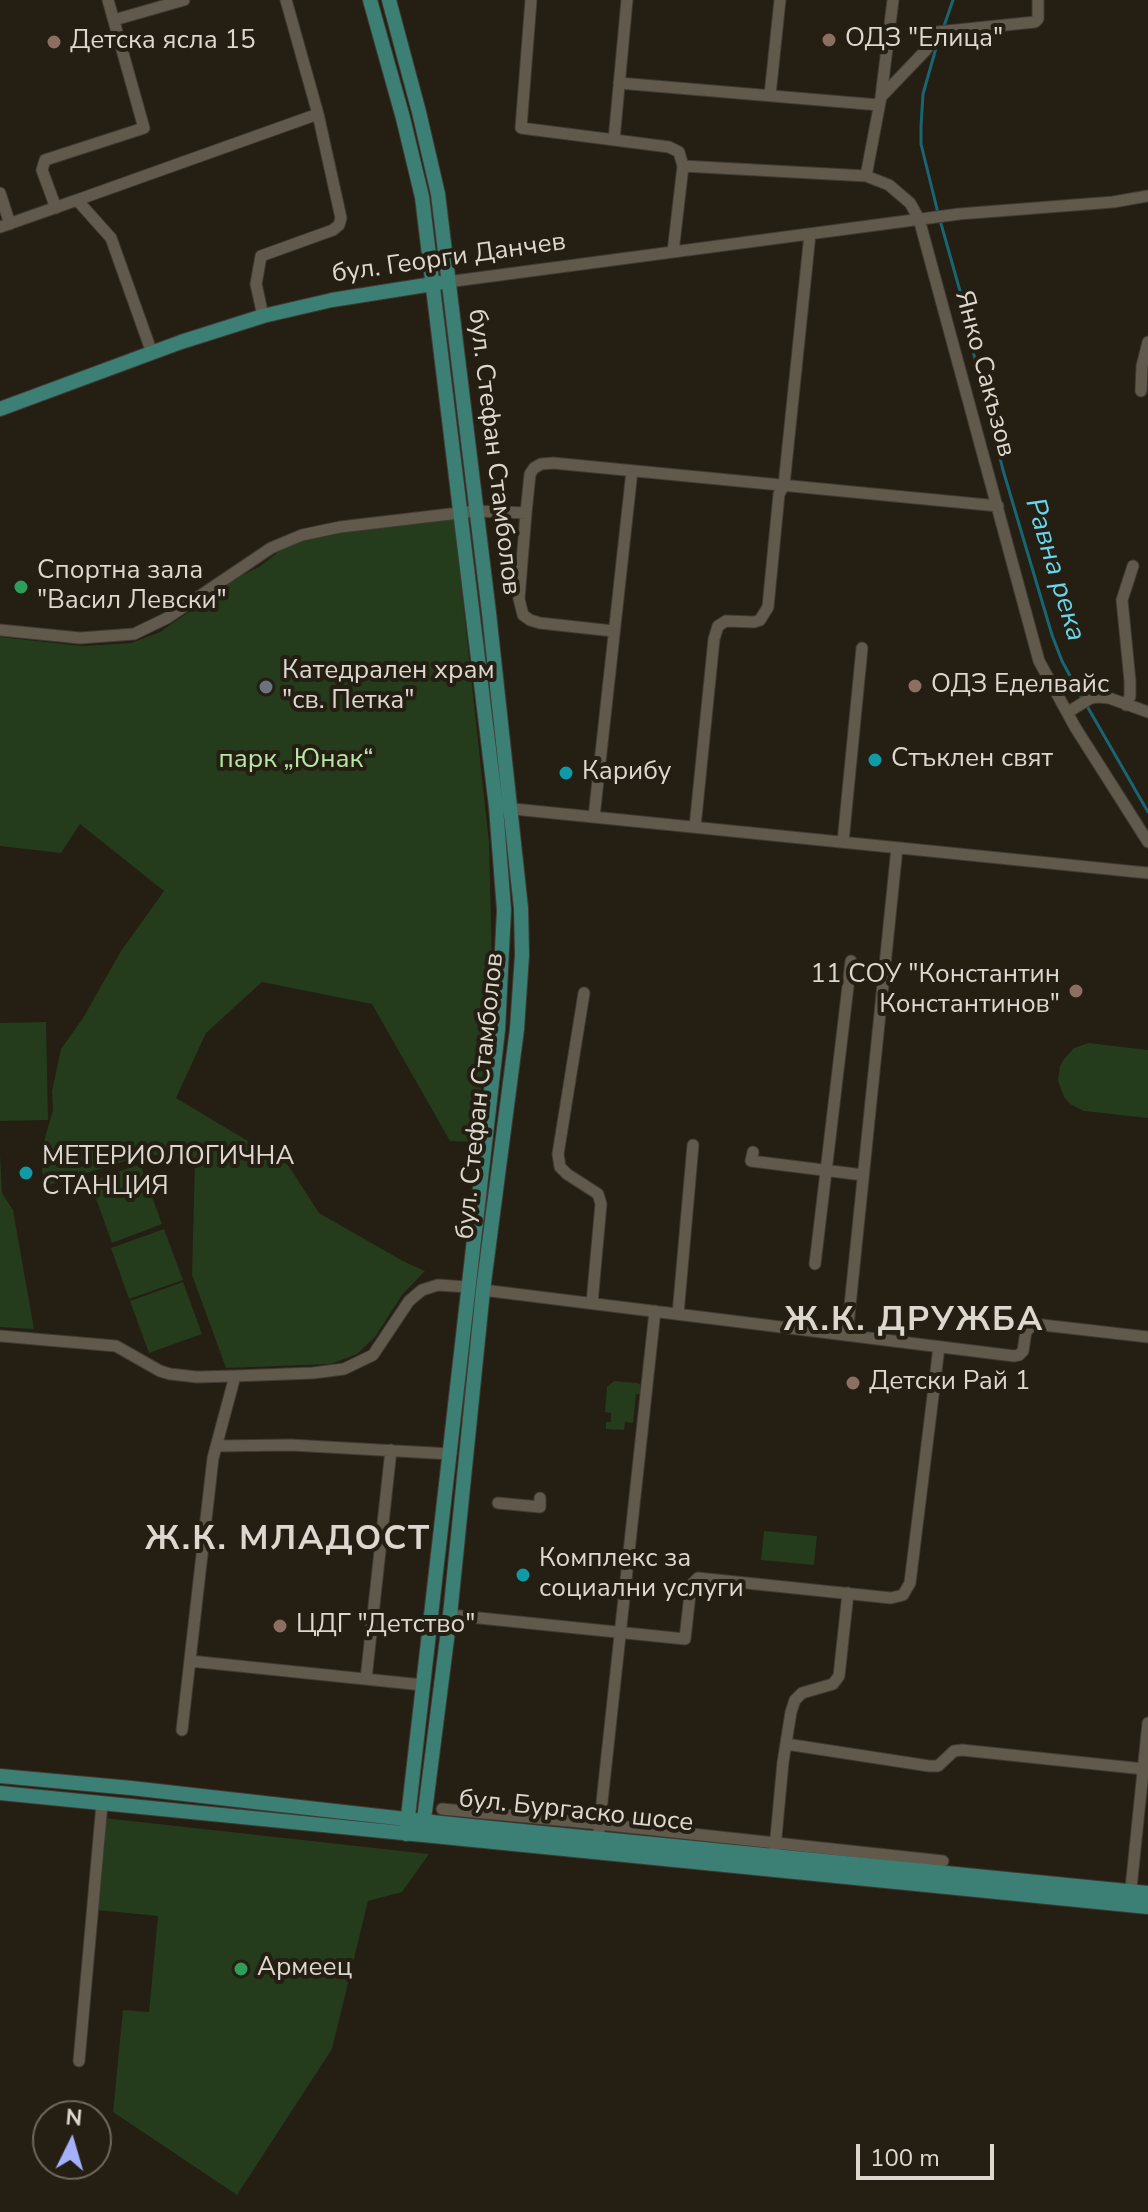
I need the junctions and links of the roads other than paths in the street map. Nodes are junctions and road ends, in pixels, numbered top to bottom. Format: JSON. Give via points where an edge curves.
{"nodes":[{"id":1,"x":108,"y":0,"type":"edge"},
{"id":2,"x":184,"y":0,"type":"edge"},
{"id":3,"x":286,"y":0,"type":"edge"},
{"id":4,"x":370,"y":0,"type":"edge"},
{"id":5,"x":389,"y":0,"type":"edge"},
{"id":6,"x":531,"y":0,"type":"edge"},
{"id":7,"x":627,"y":0,"type":"edge"},
{"id":8,"x":780,"y":0,"type":"edge"},
{"id":9,"x":893,"y":0,"type":"edge"},
{"id":10,"x":1038,"y":0,"type":"edge"},
{"id":11,"x":114,"y":20,"type":"junction"},
{"id":12,"x":619,"y":83,"type":"junction"},
{"id":13,"x":770,"y":95,"type":"junction"},
{"id":14,"x":880,"y":101,"type":"junction"},
{"id":15,"x":318,"y":114,"type":"junction"},
{"id":16,"x":614,"y":140,"type":"junction"},
{"id":17,"x":683,"y":166,"type":"junction"},
{"id":18,"x":866,"y":176,"type":"junction"},
{"id":19,"x":0,"y":193,"type":"edge"},
{"id":20,"x":1148,"y":196,"type":"edge"},
{"id":21,"x":77,"y":200,"type":"junction"},
{"id":22,"x":56,"y":208,"type":"junction"},
{"id":23,"x":919,"y":219,"type":"junction"},
{"id":24,"x":5,"y":226,"type":"edge"},
{"id":25,"x":810,"y":234,"type":"junction"},
{"id":26,"x":673,"y":252,"type":"junction"},
{"id":27,"x":440,"y":283,"type":"junction"},
{"id":28,"x":263,"y":316,"type":"junction"},
{"id":29,"x":1148,"y":342,"type":"edge"},
{"id":30,"x":152,"y":353,"type":"junction"},
{"id":31,"x":1141,"y":391,"type":"dead end"},
{"id":32,"x":0,"y":409,"type":"edge"},
{"id":33,"x":632,"y":471,"type":"junction"},
{"id":34,"x":784,"y":485,"type":"junction"},
{"id":35,"x":998,"y":506,"type":"junction"},
{"id":36,"x":476,"y":511,"type":"junction"},
{"id":37,"x":460,"y":513,"type":"junction"},
{"id":38,"x":526,"y":513,"type":"junction"},
{"id":39,"x":1133,"y":566,"type":"dead end"},
{"id":40,"x":0,"y":630,"type":"edge"},
{"id":41,"x":613,"y":631,"type":"junction"},
{"id":42,"x":862,"y":648,"type":"dead end"},
{"id":43,"x":1126,"y":705,"type":"junction"},
{"id":44,"x":1077,"y":706,"type":"junction"},
{"id":45,"x":1148,"y":712,"type":"edge"},
{"id":46,"x":496,"y":807,"type":"junction"},
{"id":47,"x":511,"y":809,"type":"junction"},
{"id":48,"x":594,"y":817,"type":"junction"},
{"id":49,"x":695,"y":827,"type":"junction"},
{"id":50,"x":843,"y":842,"type":"junction"},
{"id":51,"x":1148,"y":842,"type":"edge"},
{"id":52,"x":897,"y":848,"type":"junction"},
{"id":53,"x":1148,"y":873,"type":"edge"},
{"id":54,"x":851,"y":961,"type":"dead end"},
{"id":55,"x":584,"y":993,"type":"dead end"},
{"id":56,"x":693,"y":1145,"type":"dead end"},
{"id":57,"x":753,"y":1152,"type":"dead end"},
{"id":58,"x":826,"y":1171,"type":"junction"},
{"id":59,"x":863,"y":1175,"type":"junction"},
{"id":60,"x":815,"y":1264,"type":"dead end"},
{"id":61,"x":467,"y":1287,"type":"junction"},
{"id":62,"x":483,"y":1290,"type":"junction"},
{"id":63,"x":592,"y":1303,"type":"junction"},
{"id":64,"x":655,"y":1311,"type":"junction"},
{"id":65,"x":678,"y":1314,"type":"junction"},
{"id":66,"x":847,"y":1335,"type":"junction"},
{"id":67,"x":0,"y":1336,"type":"edge"},
{"id":68,"x":1148,"y":1337,"type":"edge"},
{"id":69,"x":939,"y":1347,"type":"junction"},
{"id":70,"x":235,"y":1376,"type":"junction"},
{"id":71,"x":217,"y":1446,"type":"junction"},
{"id":72,"x":391,"y":1450,"type":"junction"},
{"id":73,"x":451,"y":1454,"type":"junction"},
{"id":74,"x":540,"y":1498,"type":"dead end"},
{"id":75,"x":498,"y":1503,"type":"dead end"},
{"id":76,"x":848,"y":1593,"type":"junction"},
{"id":77,"x":450,"y":1615,"type":"junction"},
{"id":78,"x":620,"y":1631,"type":"junction"},
{"id":79,"x":190,"y":1661,"type":"junction"},
{"id":80,"x":366,"y":1679,"type":"junction"},
{"id":81,"x":423,"y":1685,"type":"junction"},
{"id":82,"x":1148,"y":1723,"type":"edge"},
{"id":83,"x":182,"y":1730,"type":"dead end"},
{"id":84,"x":786,"y":1744,"type":"junction"},
{"id":85,"x":1147,"y":1745,"type":"edge"},
{"id":86,"x":1144,"y":1769,"type":"junction"},
{"id":87,"x":0,"y":1776,"type":"edge"},
{"id":88,"x":0,"y":1793,"type":"edge"},
{"id":89,"x":102,"y":1804,"type":"junction"},
{"id":90,"x":442,"y":1809,"type":"dead end"},
{"id":91,"x":407,"y":1826,"type":"junction"},
{"id":92,"x":423,"y":1828,"type":"junction"},
{"id":93,"x":599,"y":1831,"type":"junction"},
{"id":94,"x":775,"y":1850,"type":"junction"},
{"id":95,"x":943,"y":1861,"type":"dead end"},
{"id":96,"x":1148,"y":1893,"type":"edge"},
{"id":97,"x":1130,"y":1898,"type":"junction"},
{"id":98,"x":1148,"y":1907,"type":"edge"},
{"id":99,"x":79,"y":2061,"type":"dead end"}],
"edges":[{"from":1,"to":11,"type":"street"},
{"from":2,"to":11,"type":"street"},
{"from":3,"to":15,"type":"street"},
{"from":4,"to":27,"type":"main road","name":"бул. Стефан Стамболов"},
{"from":5,"to":27,"type":"main road","name":"бул. Стефан Стамболов","via":[[438,194]]},
{"from":6,"to":16,"type":"street","via":[[521,128]]},
{"from":7,"to":12,"type":"street"},
{"from":8,"to":13,"type":"street"},
{"from":9,"to":14,"type":"street"},
{"from":10,"to":14,"type":"street","via":[[1035,22],[943,31]]},
{"from":11,"to":22,"type":"street","via":[[144,128],[45,160],[42,170]]},
{"from":12,"to":13,"type":"street"},
{"from":12,"to":16,"type":"street"},
{"from":13,"to":14,"type":"street"},
{"from":14,"to":18,"type":"street"},
{"from":15,"to":21,"type":"street"},
{"from":15,"to":28,"type":"street","via":[[341,218],[333,230],[261,256],[256,284]]},
{"from":16,"to":17,"type":"street","via":[[674,149]]},
{"from":17,"to":18,"type":"street"},
{"from":17,"to":26,"type":"street"},
{"from":18,"to":23,"type":"street","via":[[899,193]]},
{"from":19,"to":24,"type":"street"},
{"from":20,"to":23,"type":"street","name":"бул. Георги Данчев"},
{"from":21,"to":22,"type":"street"},
{"from":21,"to":30,"type":"street","via":[[111,238]]},
{"from":22,"to":24,"type":"street"},
{"from":23,"to":25,"type":"street","name":"бул. Георги Данчев"},
{"from":23,"to":35,"type":"street","name":"Янко Сакъзов"},
{"from":25,"to":26,"type":"street","name":"бул. Георги Данчев"},
{"from":25,"to":34,"type":"street"},
{"from":26,"to":27,"type":"street","name":"бул. Георги Данчев"},
{"from":27,"to":28,"type":"main road","name":"бул. Георги Данчев"},
{"from":27,"to":36,"type":"main road","name":"бул. Стефан Стамболов"},
{"from":27,"to":37,"type":"main road","name":"бул. Стефан Стамболов"},
{"from":28,"to":30,"type":"main road","name":"бул. Георги Данчев"},
{"from":29,"to":31,"type":"street"},
{"from":30,"to":32,"type":"main road","name":"бул. Георги Данчев"},
{"from":33,"to":34,"type":"street"},
{"from":33,"to":38,"type":"street","via":[[541,464],[530,474]]},
{"from":33,"to":41,"type":"street"},
{"from":34,"to":35,"type":"street"},
{"from":34,"to":49,"type":"street","via":[[765,614],[754,622],[726,621],[714,639]]},
{"from":35,"to":44,"type":"street","name":"Янко Сакъзов","via":[[1039,661],[1054,692]]},
{"from":36,"to":37,"type":"street"},
{"from":36,"to":38,"type":"street"},
{"from":36,"to":47,"type":"main road","name":"бул. Стефан Стамболов"},
{"from":37,"to":40,"type":"street","via":[[327,529],[279,544],[134,634],[80,638]]},
{"from":37,"to":46,"type":"main road","name":"бул. Стефан Стамболов"},
{"from":38,"to":41,"type":"street","via":[[519,599],[523,615],[540,623]]},
{"from":39,"to":43,"type":"street","via":[[1122,600],[1130,681]]},
{"from":41,"to":48,"type":"street"},
{"from":42,"to":50,"type":"street"},
{"from":43,"to":44,"type":"street","via":[[1099,697]]},
{"from":43,"to":45,"type":"street"},
{"from":44,"to":51,"type":"street","name":"Янко Сакъзов","via":[[1075,727]]},
{"from":46,"to":47,"type":"street"},
{"from":46,"to":61,"type":"main road","name":"бул. Стефан Стамболов","via":[[504,910],[498,1030]]},
{"from":47,"to":48,"type":"street"},
{"from":47,"to":62,"type":"main road","name":"бул. Стефан Стамболов","via":[[522,955]]},
{"from":48,"to":49,"type":"street"},
{"from":49,"to":50,"type":"street"},
{"from":50,"to":52,"type":"street"},
{"from":52,"to":53,"type":"street"},
{"from":52,"to":59,"type":"street"},
{"from":54,"to":58,"type":"street"},
{"from":55,"to":63,"type":"street","via":[[558,1154],[560,1167],[598,1194],[601,1204]]},
{"from":56,"to":65,"type":"street"},
{"from":57,"to":58,"type":"street","via":[[751,1161]]},
{"from":58,"to":59,"type":"street"},
{"from":58,"to":60,"type":"street"},
{"from":59,"to":66,"type":"street"},
{"from":61,"to":62,"type":"main road"},
{"from":61,"to":70,"type":"street","via":[[422,1290],[373,1355],[344,1369]]},
{"from":61,"to":73,"type":"main road","name":"бул. Стефан Стамболов"},
{"from":62,"to":63,"type":"street"},
{"from":62,"to":77,"type":"main road","name":"бул. Стефан Стамболов"},
{"from":63,"to":64,"type":"street"},
{"from":64,"to":65,"type":"street"},
{"from":64,"to":78,"type":"street"},
{"from":65,"to":66,"type":"street"},
{"from":66,"to":69,"type":"street"},
{"from":67,"to":70,"type":"street","via":[[116,1346],[170,1374]]},
{"from":68,"to":69,"type":"street","via":[[1034,1324],[1027,1328],[1023,1351],[1016,1356]]},
{"from":69,"to":76,"type":"street","via":[[909,1588],[896,1598]]},
{"from":70,"to":71,"type":"street"},
{"from":71,"to":72,"type":"street"},
{"from":71,"to":79,"type":"street"},
{"from":72,"to":73,"type":"street"},
{"from":72,"to":80,"type":"street"},
{"from":73,"to":81,"type":"main road","name":"бул. Стефан Стамболов"},
{"from":74,"to":75,"type":"street","via":[[540,1507]]},
{"from":76,"to":78,"type":"street","via":[[701,1577],[691,1585],[685,1639]]},
{"from":76,"to":84,"type":"street","via":[[839,1676],[833,1684],[795,1700]]},
{"from":77,"to":78,"type":"street"},
{"from":77,"to":92,"type":"main road","name":"бул. Стефан Стамболов"},
{"from":78,"to":93,"type":"street"},
{"from":79,"to":80,"type":"street"},
{"from":79,"to":83,"type":"street"},
{"from":80,"to":81,"type":"street"},
{"from":81,"to":91,"type":"main road","name":"бул. Стефан Стамболов"},
{"from":82,"to":85,"type":"street"},
{"from":84,"to":86,"type":"street","via":[[929,1766],[962,1750]]},
{"from":84,"to":94,"type":"street"},
{"from":85,"to":86,"type":"street"},
{"from":86,"to":97,"type":"street"},
{"from":87,"to":91,"type":"main road","name":"бул. Бургаско шосе","via":[[131,1788]]},
{"from":88,"to":89,"type":"main road","name":"бул. Бургаско шосе"},
{"from":89,"to":91,"type":"main road","name":"бул. Бургаско шосе"},
{"from":89,"to":99,"type":"street"},
{"from":90,"to":93,"type":"street"},
{"from":91,"to":92,"type":"main road","name":"бул. Бургаско шосе"},
{"from":92,"to":93,"type":"main road","name":"бул. Бургаско шосе"},
{"from":92,"to":97,"type":"main road","name":"бул. Бургаско шосе"},
{"from":93,"to":94,"type":"main road","name":"бул. Бургаско шосе"},
{"from":94,"to":95,"type":"street"},
{"from":94,"to":97,"type":"main road","name":"бул. Бургаско шосе"},
{"from":96,"to":97,"type":"main road","name":"бул. Бургаско шосе"},
{"from":97,"to":98,"type":"main road","name":"бул. Бургаско шосе"}]}
